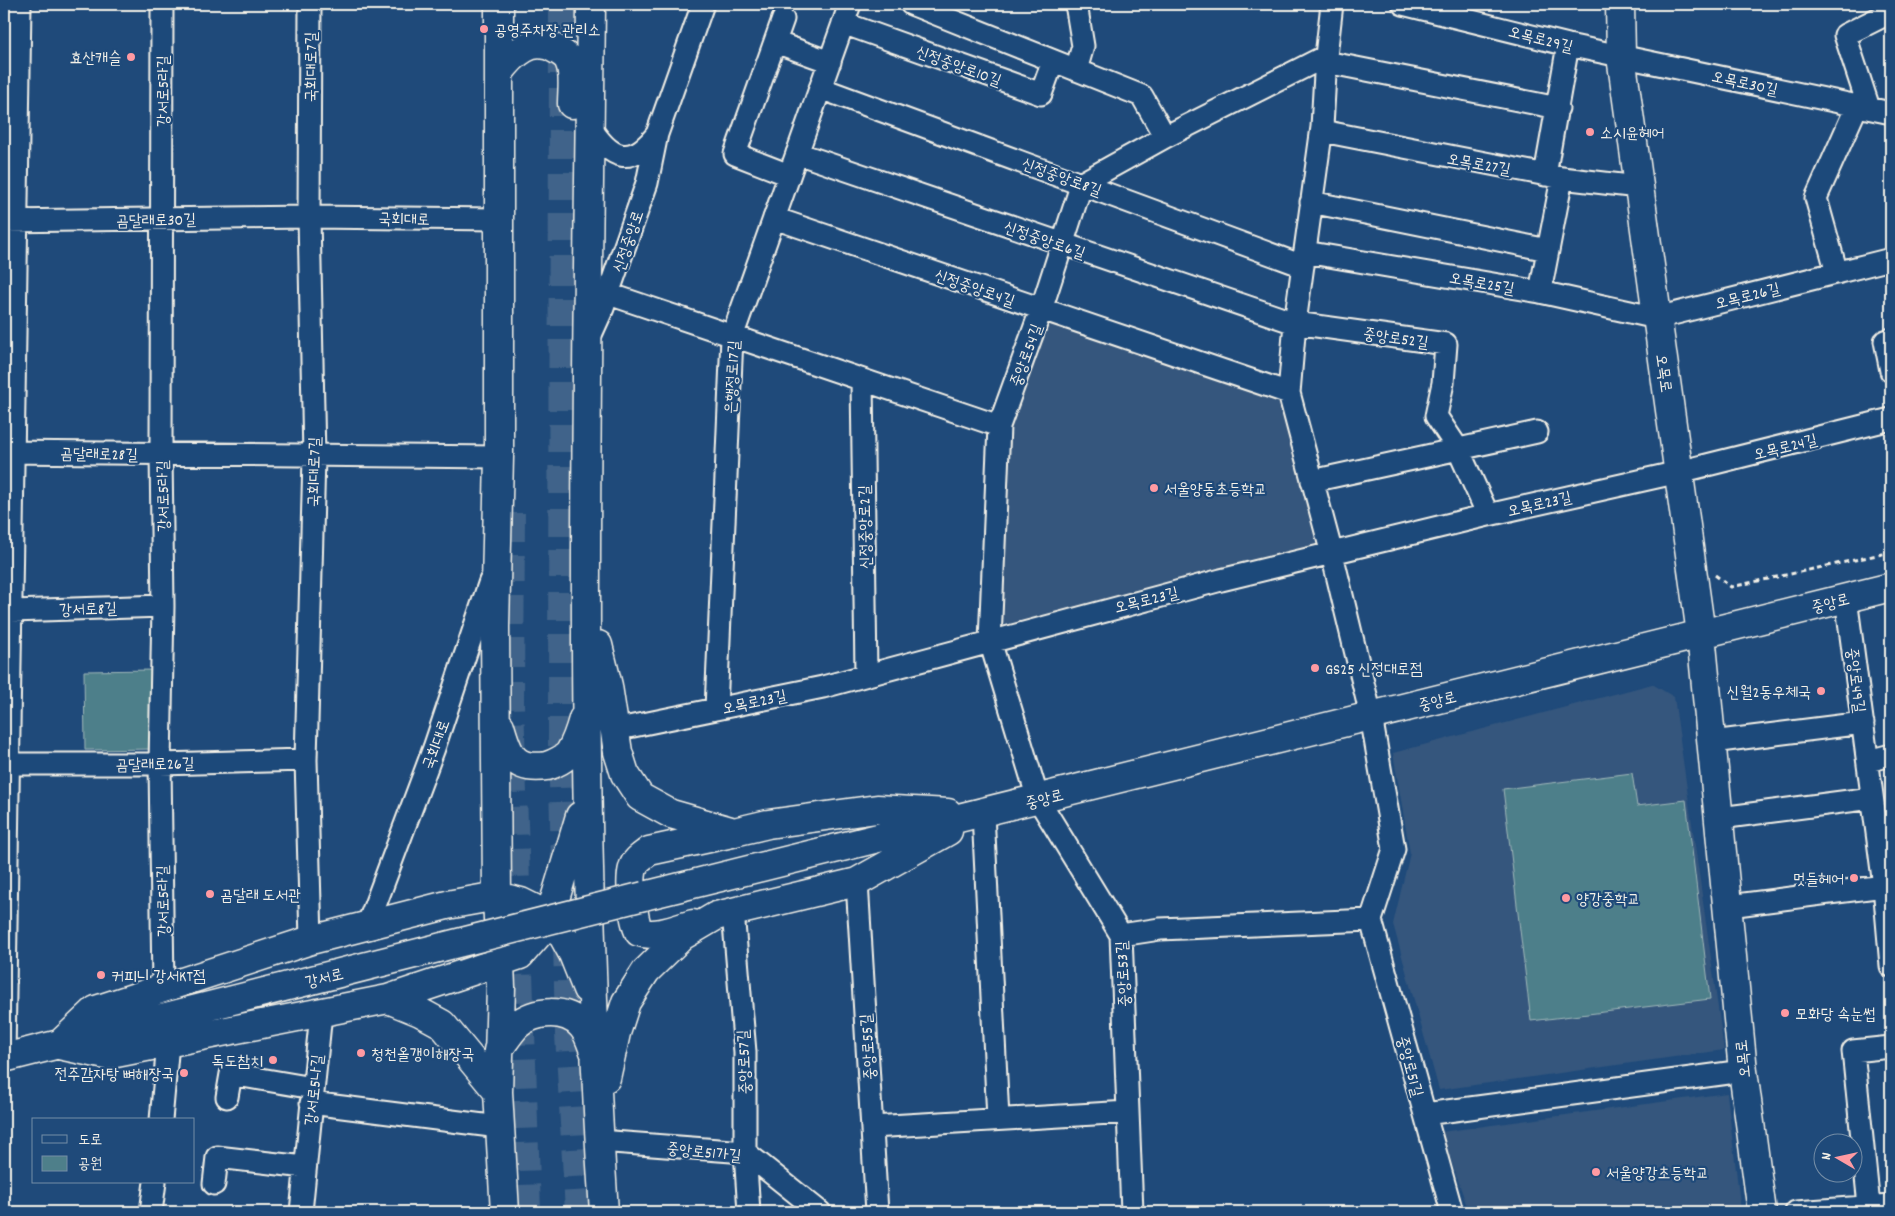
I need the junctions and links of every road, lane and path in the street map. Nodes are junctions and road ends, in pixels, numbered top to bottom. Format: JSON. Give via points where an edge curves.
{"nodes":[{"id":1,"x":20,"y":4,"type":"edge"},
{"id":2,"x":162,"y":4,"type":"edge"},
{"id":3,"x":310,"y":4,"type":"edge"},
{"id":4,"x":499,"y":4,"type":"edge"},
{"id":5,"x":591,"y":4,"type":"edge"},
{"id":6,"x":703,"y":4,"type":"edge"},
{"id":7,"x":911,"y":4,"type":"edge"},
{"id":8,"x":1076,"y":4,"type":"edge"},
{"id":9,"x":1332,"y":4,"type":"edge"},
{"id":10,"x":1403,"y":4,"type":"edge"},
{"id":11,"x":1620,"y":4,"type":"edge"},
{"id":12,"x":1461,"y":11,"type":"edge"},
{"id":13,"x":1891,"y":12,"type":"edge"},
{"id":14,"x":847,"y":14,"type":"edge"},
{"id":15,"x":783,"y":19,"type":"dead end"},
{"id":16,"x":775,"y":42,"type":"junction"},
{"id":17,"x":1568,"y":45,"type":"junction"},
{"id":18,"x":1621,"y":56,"type":"junction"},
{"id":19,"x":1326,"y":59,"type":"junction"},
{"id":20,"x":1053,"y":61,"type":"junction"},
{"id":21,"x":830,"y":62,"type":"junction"},
{"id":22,"x":1076,"y":70,"type":"junction"},
{"id":23,"x":499,"y":73,"type":"junction"},
{"id":24,"x":820,"y":88,"type":"junction"},
{"id":25,"x":1863,"y":107,"type":"junction"},
{"id":26,"x":1558,"y":108,"type":"junction"},
{"id":27,"x":1891,"y":113,"type":"edge"},
{"id":28,"x":590,"y":127,"type":"junction"},
{"id":29,"x":1322,"y":131,"type":"junction"},
{"id":30,"x":657,"y":134,"type":"junction"},
{"id":31,"x":1165,"y":137,"type":"junction"},
{"id":32,"x":797,"y":153,"type":"junction"},
{"id":33,"x":790,"y":174,"type":"junction"},
{"id":34,"x":1553,"y":176,"type":"junction"},
{"id":35,"x":1082,"y":183,"type":"junction"},
{"id":36,"x":1638,"y":187,"type":"junction"},
{"id":37,"x":589,"y":197,"type":"junction"},
{"id":38,"x":1312,"y":202,"type":"junction"},
{"id":39,"x":309,"y":217,"type":"junction"},
{"id":40,"x":774,"y":218,"type":"junction"},
{"id":41,"x":162,"y":219,"type":"junction"},
{"id":42,"x":499,"y":219,"type":"junction"},
{"id":43,"x":10,"y":220,"type":"edge"},
{"id":44,"x":1062,"y":246,"type":"junction"},
{"id":45,"x":1548,"y":250,"type":"junction"},
{"id":46,"x":1304,"y":259,"type":"junction"},
{"id":47,"x":1891,"y":259,"type":"edge"},
{"id":48,"x":1837,"y":273,"type":"junction"},
{"id":49,"x":1540,"y":292,"type":"junction"},
{"id":50,"x":609,"y":294,"type":"junction"},
{"id":51,"x":1041,"y":310,"type":"junction"},
{"id":52,"x":1657,"y":318,"type":"junction"},
{"id":53,"x":1295,"y":323,"type":"junction"},
{"id":54,"x":732,"y":337,"type":"junction"},
{"id":55,"x":1891,"y":339,"type":"edge"},
{"id":56,"x":587,"y":345,"type":"junction"},
{"id":57,"x":1891,"y":371,"type":"edge"},
{"id":58,"x":862,"y":380,"type":"junction"},
{"id":59,"x":1289,"y":393,"type":"junction"},
{"id":60,"x":1891,"y":419,"type":"edge"},
{"id":61,"x":998,"y":426,"type":"junction"},
{"id":62,"x":1538,"y":432,"type":"dead end"},
{"id":63,"x":1458,"y":449,"type":"junction"},
{"id":64,"x":8,"y":452,"type":"edge"},
{"id":65,"x":161,"y":454,"type":"junction"},
{"id":66,"x":314,"y":457,"type":"junction"},
{"id":67,"x":499,"y":457,"type":"junction"},
{"id":68,"x":1679,"y":472,"type":"junction"},
{"id":69,"x":1312,"y":481,"type":"junction"},
{"id":70,"x":1488,"y":515,"type":"junction"},
{"id":71,"x":1891,"y":552,"type":"edge"},
{"id":72,"x":1332,"y":554,"type":"junction"},
{"id":73,"x":497,"y":562,"type":"junction"},
{"id":74,"x":1712,"y":574,"type":"dead end"},
{"id":75,"x":1891,"y":587,"type":"edge"},
{"id":76,"x":587,"y":594,"type":"junction"},
{"id":77,"x":1846,"y":598,"type":"junction"},
{"id":78,"x":163,"y":606,"type":"junction"},
{"id":79,"x":12,"y":611,"type":"junction"},
{"id":80,"x":1702,"y":634,"type":"junction"},
{"id":81,"x":990,"y":641,"type":"junction"},
{"id":82,"x":866,"y":674,"type":"junction"},
{"id":83,"x":588,"y":707,"type":"junction"},
{"id":84,"x":716,"y":709,"type":"junction"},
{"id":85,"x":496,"y":713,"type":"junction"},
{"id":86,"x":1371,"y":716,"type":"junction"},
{"id":87,"x":1863,"y":723,"type":"junction"},
{"id":88,"x":614,"y":730,"type":"junction"},
{"id":89,"x":1712,"y":742,"type":"junction"},
{"id":90,"x":1891,"y":755,"type":"edge"},
{"id":91,"x":306,"y":760,"type":"junction"},
{"id":92,"x":1868,"y":761,"type":"junction"},
{"id":93,"x":160,"y":764,"type":"junction"},
{"id":94,"x":6,"y":765,"type":"edge"},
{"id":95,"x":588,"y":788,"type":"junction"},
{"id":96,"x":1872,"y":798,"type":"junction"},
{"id":97,"x":1038,"y":799,"type":"junction"},
{"id":98,"x":980,"y":814,"type":"junction"},
{"id":99,"x":1720,"y":818,"type":"junction"},
{"id":100,"x":734,"y":832,"type":"junction"},
{"id":101,"x":857,"y":882,"type":"junction"},
{"id":102,"x":1888,"y":887,"type":"edge"},
{"id":103,"x":644,"y":896,"type":"joint"},
{"id":104,"x":488,"y":898,"type":"junction"},
{"id":105,"x":1728,"y":906,"type":"junction"},
{"id":106,"x":437,"y":908,"type":"junction"},
{"id":107,"x":724,"y":914,"type":"junction"},
{"id":108,"x":546,"y":919,"type":"junction"},
{"id":109,"x":1371,"y":920,"type":"junction"},
{"id":110,"x":368,"y":924,"type":"junction"},
{"id":111,"x":1121,"y":935,"type":"junction"},
{"id":112,"x":311,"y":940,"type":"junction"},
{"id":113,"x":4,"y":961,"type":"edge"},
{"id":114,"x":499,"y":964,"type":"junction"},
{"id":115,"x":1891,"y":966,"type":"edge"},
{"id":116,"x":446,"y":981,"type":"junction"},
{"id":117,"x":163,"y":988,"type":"junction"},
{"id":118,"x":388,"y":999,"type":"junction"},
{"id":119,"x":594,"y":1005,"type":"junction"},
{"id":120,"x":321,"y":1013,"type":"junction"},
{"id":121,"x":168,"y":1043,"type":"junction"},
{"id":122,"x":59,"y":1045,"type":"junction"},
{"id":123,"x":1891,"y":1047,"type":"edge"},
{"id":124,"x":498,"y":1050,"type":"junction"},
{"id":125,"x":595,"y":1052,"type":"junction"},
{"id":126,"x":4,"y":1058,"type":"edge"},
{"id":127,"x":1743,"y":1070,"type":"junction"},
{"id":128,"x":498,"y":1092,"type":"junction"},
{"id":129,"x":312,"y":1096,"type":"junction"},
{"id":130,"x":227,"y":1097,"type":"dead end"},
{"id":131,"x":1128,"y":1112,"type":"junction"},
{"id":132,"x":1425,"y":1114,"type":"junction"},
{"id":133,"x":161,"y":1118,"type":"edge"},
{"id":134,"x":998,"y":1120,"type":"junction"},
{"id":135,"x":499,"y":1127,"type":"junction"},
{"id":136,"x":872,"y":1127,"type":"junction"},
{"id":137,"x":598,"y":1129,"type":"junction"},
{"id":138,"x":744,"y":1152,"type":"junction"},
{"id":139,"x":305,"y":1167,"type":"junction"},
{"id":140,"x":155,"y":1184,"type":"edge"},
{"id":141,"x":214,"y":1184,"type":"dead end"},
{"id":142,"x":1891,"y":1205,"type":"edge"},
{"id":143,"x":1869,"y":1206,"type":"junction"},
{"id":144,"x":151,"y":1212,"type":"edge"},
{"id":145,"x":301,"y":1212,"type":"edge"},
{"id":146,"x":505,"y":1212,"type":"edge"},
{"id":147,"x":604,"y":1212,"type":"edge"},
{"id":148,"x":749,"y":1212,"type":"edge"},
{"id":149,"x":820,"y":1212,"type":"edge"},
{"id":150,"x":877,"y":1212,"type":"edge"},
{"id":151,"x":1132,"y":1212,"type":"edge"},
{"id":152,"x":1452,"y":1212,"type":"edge"},
{"id":153,"x":1762,"y":1212,"type":"edge"},
{"id":154,"x":1796,"y":1212,"type":"edge"}],
"edges":[{"from":1,"to":43,"type":"street"},
{"from":2,"to":41,"type":"street","name":"강서로5라길"},
{"from":3,"to":39,"type":"street","name":"국회대로7길"},
{"from":4,"to":23,"type":"main road"},
{"from":5,"to":28,"type":"main road"},
{"from":6,"to":30,"type":"street","name":"신정중앙로"},
{"from":7,"to":20,"type":"street"},
{"from":8,"to":22,"type":"street","via":[[1082,46]]},
{"from":9,"to":19,"type":"street"},
{"from":10,"to":12,"type":"street","name":"오목로29길"},
{"from":11,"to":18,"type":"main road","name":"오목로"},
{"from":12,"to":17,"type":"street","name":"오목로29길"},
{"from":13,"to":25,"type":"street","via":[[1845,35]]},
{"from":14,"to":20,"type":"street","name":"신정중앙로10길","via":[[1041,94]]},
{"from":14,"to":21,"type":"street","name":"은행정로17길"},
{"from":15,"to":16,"type":"street"},
{"from":16,"to":21,"type":"street"},
{"from":16,"to":33,"type":"street","via":[[735,154]]},
{"from":17,"to":18,"type":"street","name":"오목로29길"},
{"from":17,"to":26,"type":"street"},
{"from":18,"to":25,"type":"street","name":"오목로30길"},
{"from":18,"to":36,"type":"main road","name":"오목로"},
{"from":19,"to":26,"type":"street"},
{"from":19,"to":29,"type":"street"},
{"from":19,"to":31,"type":"street"},
{"from":20,"to":22,"type":"street"},
{"from":21,"to":24,"type":"street","name":"은행정로17길"},
{"from":22,"to":31,"type":"street","via":[[1142,96]]},
{"from":23,"to":37,"type":"main road","via":[[525,46],[551,46],[568,58],[572,69],[573,163]]},
{"from":23,"to":42,"type":"main road"},
{"from":24,"to":32,"type":"street","name":"은행정로17길"},
{"from":24,"to":35,"type":"street","name":"신정중앙로8길"},
{"from":25,"to":27,"type":"street","name":"오목로30길"},
{"from":25,"to":48,"type":"street","via":[[1816,198]]},
{"from":26,"to":34,"type":"street"},
{"from":28,"to":30,"type":"street","name":"신정중앙로","via":[[609,152],[623,156],[645,149]]},
{"from":28,"to":37,"type":"main road"},
{"from":29,"to":34,"type":"street","name":"오목로27길"},
{"from":29,"to":38,"type":"street"},
{"from":30,"to":50,"type":"street","name":"신정중앙로","via":[[647,184]]},
{"from":31,"to":35,"type":"street"},
{"from":32,"to":33,"type":"street","name":"은행정로17길"},
{"from":32,"to":44,"type":"street","name":"신정중앙로6길"},
{"from":33,"to":40,"type":"street","name":"은행정로17길"},
{"from":34,"to":36,"type":"street","name":"오목로27길"},
{"from":34,"to":45,"type":"street"},
{"from":35,"to":44,"type":"street","name":"중앙로54길"},
{"from":35,"to":46,"type":"street","name":"신정중앙로8길"},
{"from":36,"to":52,"type":"main road","name":"오목로"},
{"from":37,"to":56,"type":"main road"},
{"from":38,"to":45,"type":"street"},
{"from":38,"to":46,"type":"street"},
{"from":39,"to":41,"type":"street","name":"곰달래로30길"},
{"from":39,"to":42,"type":"street","name":"국회대로"},
{"from":39,"to":66,"type":"street","name":"국회대로7길"},
{"from":40,"to":51,"type":"street","name":"신정중앙로4길"},
{"from":40,"to":54,"type":"street","name":"은행정로17길"},
{"from":41,"to":43,"type":"street","name":"곰달래로30길"},
{"from":41,"to":65,"type":"street","name":"강서로5라길"},
{"from":42,"to":67,"type":"main road"},
{"from":43,"to":64,"type":"street"},
{"from":44,"to":51,"type":"street","name":"중앙로54길"},
{"from":44,"to":53,"type":"street","name":"신정중앙로6길"},
{"from":45,"to":49,"type":"street"},
{"from":46,"to":49,"type":"street","name":"오목로25길"},
{"from":46,"to":53,"type":"street"},
{"from":47,"to":48,"type":"street","name":"오목로26길"},
{"from":48,"to":52,"type":"street","name":"오목로26길"},
{"from":49,"to":52,"type":"street","name":"오목로25길"},
{"from":50,"to":54,"type":"street"},
{"from":50,"to":56,"type":"street","name":"신정중앙로"},
{"from":51,"to":59,"type":"street","name":"신정중앙로4길"},
{"from":51,"to":61,"type":"street","name":"중앙로54길"},
{"from":52,"to":68,"type":"main road","name":"오목로"},
{"from":53,"to":59,"type":"street"},
{"from":53,"to":63,"type":"street","name":"중앙로52길","via":[[1446,344],[1436,416]]},
{"from":54,"to":58,"type":"street"},
{"from":54,"to":84,"type":"street","name":"은행정로17길"},
{"from":55,"to":57,"type":"street","via":[[1885,341]]},
{"from":56,"to":76,"type":"main road"},
{"from":58,"to":61,"type":"street"},
{"from":58,"to":82,"type":"street","name":"신정중앙로2길"},
{"from":59,"to":69,"type":"street"},
{"from":60,"to":68,"type":"street","name":"오목로24길"},
{"from":61,"to":81,"type":"street","name":"중앙로54길"},
{"from":62,"to":63,"type":"street"},
{"from":63,"to":69,"type":"street"},
{"from":63,"to":70,"type":"street"},
{"from":64,"to":65,"type":"street","name":"곰달래로28길"},
{"from":64,"to":79,"type":"street"},
{"from":65,"to":66,"type":"street","name":"곰달래로28길"},
{"from":65,"to":78,"type":"street","name":"강서로5라길"},
{"from":66,"to":67,"type":"street"},
{"from":66,"to":91,"type":"street","name":"국회대로7길"},
{"from":67,"to":73,"type":"main road"},
{"from":68,"to":70,"type":"street","name":"오목로23길"},
{"from":68,"to":80,"type":"main road","name":"오목로"},
{"from":69,"to":72,"type":"street"},
{"from":70,"to":72,"type":"street","name":"오목로23길"},
{"from":71,"to":74,"type":"path","via":[[1730,587]]},
{"from":72,"to":81,"type":"street","name":"오목로23길","via":[[1211,582]]},
{"from":72,"to":86,"type":"street"},
{"from":73,"to":85,"type":"main road"},
{"from":73,"to":110,"type":"street","name":"국회대로","via":[[462,668]]},
{"from":75,"to":77,"type":"main road","name":"중앙로"},
{"from":76,"to":83,"type":"main road"},
{"from":76,"to":88,"type":"main road","via":[[608,686]]},
{"from":77,"to":80,"type":"main road","name":"중앙로"},
{"from":77,"to":87,"type":"street","name":"중앙로49길"},
{"from":78,"to":79,"type":"street","name":"강서로8길"},
{"from":78,"to":93,"type":"street","name":"강서로5라길"},
{"from":79,"to":94,"type":"street"},
{"from":80,"to":86,"type":"main road","name":"중앙로"},
{"from":80,"to":89,"type":"main road","name":"오목로"},
{"from":81,"to":82,"type":"street","name":"오목로23길"},
{"from":81,"to":97,"type":"street","name":"중앙로54길"},
{"from":82,"to":84,"type":"street","name":"오목로23길"},
{"from":83,"to":85,"type":"main road","via":[[569,754],[552,765],[534,768],[516,761],[507,750]]},
{"from":83,"to":95,"type":"main road"},
{"from":84,"to":88,"type":"street","name":"오목로23길"},
{"from":85,"to":104,"type":"main road","via":[[497,838]]},
{"from":86,"to":97,"type":"main road","name":"중앙로"},
{"from":86,"to":109,"type":"street","via":[[1394,849]]},
{"from":87,"to":89,"type":"street"},
{"from":87,"to":92,"type":"street","name":"중앙로49길"},
{"from":88,"to":100,"type":"main road","via":[[625,774],[640,798],[671,814]]},
{"from":89,"to":99,"type":"main road","name":"오목로"},
{"from":90,"to":92,"type":"street"},
{"from":91,"to":93,"type":"street","name":"곰달래로26길"},
{"from":91,"to":112,"type":"street","name":"국회대로7길"},
{"from":92,"to":96,"type":"street","name":"중앙로49길"},
{"from":93,"to":94,"type":"street","name":"곰달래로26길"},
{"from":93,"to":117,"type":"street","name":"강서로5라길"},
{"from":94,"to":113,"type":"street"},
{"from":95,"to":108,"type":"main road","via":[[567,863]]},
{"from":95,"to":119,"type":"main road"},
{"from":96,"to":99,"type":"street"},
{"from":96,"to":102,"type":"street","name":"중앙로49길"},
{"from":97,"to":98,"type":"main road","name":"중앙로"},
{"from":97,"to":111,"type":"street","name":"중앙로53길"},
{"from":98,"to":100,"type":"main road","via":[[877,809]]},
{"from":98,"to":101,"type":"main road"},
{"from":98,"to":103,"type":"main road","name":"중앙로"},
{"from":98,"to":134,"type":"street"},
{"from":99,"to":105,"type":"main road","name":"오목로"},
{"from":100,"to":107,"type":"main road","via":[[649,851],[633,867],[631,878],[635,923],[639,932],[648,935],[661,933]]},
{"from":101,"to":107,"type":"main road"},
{"from":101,"to":136,"type":"street","name":"중앙로55길"},
{"from":102,"to":105,"type":"street"},
{"from":102,"to":115,"type":"street","name":"중앙로49길"},
{"from":103,"to":122,"type":"main road","name":"강서로","bridge":true},
{"from":104,"to":106,"type":"main road"},
{"from":104,"to":108,"type":"main road","via":[[521,902],[539,911]]},
{"from":104,"to":114,"type":"main road"},
{"from":105,"to":127,"type":"main road","name":"오목로"},
{"from":106,"to":110,"type":"main road"},
{"from":106,"to":116,"type":"main road","via":[[466,934],[465,950]]},
{"from":107,"to":137,"type":"main road","via":[[682,936],[646,971],[626,1002],[616,1033]]},
{"from":107,"to":138,"type":"street","name":"중앙로57길","via":[[745,1052]]},
{"from":108,"to":114,"type":"main road","via":[[542,930],[520,955]]},
{"from":108,"to":119,"type":"main road","via":[[562,934]]},
{"from":109,"to":111,"type":"street","via":[[1160,929]]},
{"from":109,"to":132,"type":"street","name":"중앙로51길"},
{"from":110,"to":112,"type":"main road"},
{"from":111,"to":131,"type":"street","name":"중앙로53길"},
{"from":112,"to":117,"type":"main road"},
{"from":113,"to":126,"type":"street"},
{"from":114,"to":116,"type":"main road"},
{"from":114,"to":124,"type":"main road"},
{"from":116,"to":118,"type":"main road"},
{"from":117,"to":122,"type":"main road","via":[[96,1010]]},
{"from":118,"to":120,"type":"main road"},
{"from":118,"to":128,"type":"main road","via":[[442,1024]]},
{"from":119,"to":125,"type":"main road"},
{"from":120,"to":121,"type":"main road"},
{"from":120,"to":129,"type":"street","name":"강서로5나길"},
{"from":121,"to":122,"type":"main road","via":[[106,1055]]},
{"from":121,"to":133,"type":"street"},
{"from":122,"to":126,"type":"main road","name":"강서로"},
{"from":123,"to":143,"type":"street","via":[[1853,1051]]},
{"from":124,"to":125,"type":"main road","via":[[516,1026],[528,1018],[555,1013],[572,1017],[583,1027]]},
{"from":124,"to":128,"type":"main road"},
{"from":125,"to":137,"type":"main road"},
{"from":127,"to":132,"type":"street"},
{"from":127,"to":153,"type":"main road","name":"오목로"},
{"from":128,"to":135,"type":"main road"},
{"from":129,"to":130,"type":"street","via":[[231,1074]]},
{"from":129,"to":135,"type":"street"},
{"from":129,"to":139,"type":"street","name":"강서로5나길"},
{"from":131,"to":134,"type":"street"},
{"from":131,"to":151,"type":"street","name":"중앙로53길"},
{"from":132,"to":152,"type":"street","name":"중앙로51길"},
{"from":134,"to":136,"type":"street"},
{"from":135,"to":146,"type":"main road"},
{"from":136,"to":150,"type":"street","name":"중앙로55길"},
{"from":137,"to":138,"type":"street","name":"중앙로51가길"},
{"from":137,"to":147,"type":"main road"},
{"from":138,"to":148,"type":"street","name":"중앙로57길"},
{"from":138,"to":149,"type":"street","name":"중앙로51가길"},
{"from":139,"to":141,"type":"street","via":[[217,1157]]},
{"from":139,"to":145,"type":"street","name":"강서로5나길"},
{"from":140,"to":144,"type":"street"},
{"from":142,"to":143,"type":"street"},
{"from":143,"to":154,"type":"street"}]}
